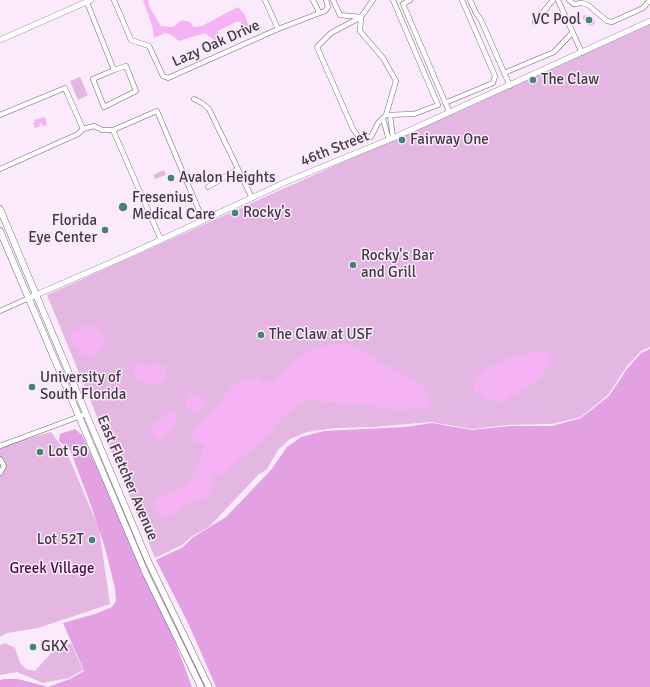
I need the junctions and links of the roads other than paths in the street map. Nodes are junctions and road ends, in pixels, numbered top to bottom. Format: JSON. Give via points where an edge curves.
{"nodes":[{"id":1,"x":114,"y":0,"type":"edge"},
{"id":2,"x":265,"y":0,"type":"edge"},
{"id":3,"x":313,"y":0,"type":"edge"},
{"id":4,"x":326,"y":0,"type":"edge"},
{"id":5,"x":333,"y":0,"type":"edge"},
{"id":6,"x":373,"y":0,"type":"edge"},
{"id":7,"x":393,"y":0,"type":"edge"},
{"id":8,"x":410,"y":0,"type":"edge"},
{"id":9,"x":462,"y":0,"type":"edge"},
{"id":10,"x":470,"y":0,"type":"edge"},
{"id":11,"x":552,"y":0,"type":"edge"},
{"id":12,"x":558,"y":0,"type":"edge"},
{"id":13,"x":569,"y":0,"type":"edge"},
{"id":14,"x":650,"y":0,"type":"edge"},
{"id":15,"x":88,"y":1,"type":"edge"},
{"id":16,"x":319,"y":12,"type":"junction"},
{"id":17,"x":361,"y":17,"type":"junction"},
{"id":18,"x":650,"y":21,"type":"edge"},
{"id":19,"x":535,"y":22,"type":"dead end"},
{"id":20,"x":278,"y":29,"type":"junction"},
{"id":21,"x":572,"y":33,"type":"junction"},
{"id":22,"x":0,"y":40,"type":"edge"},
{"id":23,"x":582,"y":53,"type":"junction"},
{"id":24,"x":114,"y":70,"type":"junction"},
{"id":25,"x":504,"y":73,"type":"junction"},
{"id":26,"x":510,"y":86,"type":"junction"},
{"id":27,"x":479,"y":88,"type":"junction"},
{"id":28,"x":483,"y":98,"type":"junction"},
{"id":29,"x":194,"y":99,"type":"dead end"},
{"id":30,"x":445,"y":102,"type":"junction"},
{"id":31,"x":450,"y":113,"type":"junction"},
{"id":32,"x":0,"y":115,"type":"edge"},
{"id":33,"x":388,"y":116,"type":"junction"},
{"id":34,"x":83,"y":129,"type":"junction"},
{"id":35,"x":113,"y":130,"type":"junction"},
{"id":36,"x":391,"y":139,"type":"junction"},
{"id":37,"x":238,"y":169,"type":"junction"},
{"id":38,"x":0,"y":170,"type":"edge"},
{"id":39,"x":208,"y":187,"type":"dead end"},
{"id":40,"x":252,"y":198,"type":"junction"},
{"id":41,"x":0,"y":209,"type":"edge"},
{"id":42,"x":203,"y":220,"type":"junction"},
{"id":43,"x":0,"y":231,"type":"edge"},
{"id":44,"x":161,"y":240,"type":"junction"},
{"id":45,"x":37,"y":295,"type":"junction"},
{"id":46,"x":28,"y":298,"type":"junction"},
{"id":47,"x":0,"y":311,"type":"edge"},
{"id":48,"x":86,"y":414,"type":"junction"},
{"id":49,"x":77,"y":416,"type":"junction"},
{"id":50,"x":69,"y":420,"type":"junction"},
{"id":51,"x":82,"y":423,"type":"junction"},
{"id":52,"x":0,"y":446,"type":"edge"},
{"id":53,"x":0,"y":459,"type":"edge"},
{"id":54,"x":0,"y":473,"type":"edge"},
{"id":55,"x":201,"y":687,"type":"edge"},
{"id":56,"x":209,"y":687,"type":"edge"}],
"edges":[{"from":1,"to":20,"type":"street","name":"Lazy Oak Drive","via":[[131,40],[149,46],[163,76],[168,78]]},
{"from":2,"to":20,"type":"street"},
{"from":3,"to":16,"type":"street"},
{"from":4,"to":16,"type":"street","via":[[328,8]]},
{"from":5,"to":17,"type":"street","via":[[340,15]]},
{"from":6,"to":17,"type":"street"},
{"from":7,"to":33,"type":"street","via":[[438,105],[414,114]]},
{"from":8,"to":30,"type":"street","via":[[403,4]]},
{"from":9,"to":27,"type":"street","via":[[495,76],[493,83]]},
{"from":10,"to":25,"type":"street"},
{"from":11,"to":19,"type":"street"},
{"from":12,"to":21,"type":"street"},
{"from":13,"to":14,"type":"street","via":[[574,4],[588,5],[607,21],[612,22],[643,8]]},
{"from":15,"to":22,"type":"street"},
{"from":15,"to":24,"type":"street"},
{"from":16,"to":20,"type":"street","name":"Lazy Oak Drive"},
{"from":17,"to":33,"type":"street","via":[[360,31],[383,58],[396,82]]},
{"from":17,"to":33,"type":"street","via":[[331,33],[317,47],[360,140],[371,137],[378,123]]},
{"from":18,"to":23,"type":"street","name":"46th Street"},
{"from":21,"to":23,"type":"street"},
{"from":21,"to":25,"type":"street","via":[[554,52]]},
{"from":23,"to":26,"type":"street","name":"46th Street"},
{"from":24,"to":24,"type":"street","via":[[93,79],[104,107],[136,91],[126,66]]},
{"from":25,"to":26,"type":"street"},
{"from":26,"to":28,"type":"street","name":"46th Street"},
{"from":27,"to":28,"type":"street"},
{"from":27,"to":30,"type":"street"},
{"from":28,"to":31,"type":"street","name":"46th Street"},
{"from":29,"to":37,"type":"street","via":[[208,109]]},
{"from":30,"to":31,"type":"street"},
{"from":31,"to":36,"type":"street","name":"46th Street"},
{"from":32,"to":34,"type":"street","via":[[65,88]]},
{"from":33,"to":36,"type":"street"},
{"from":33,"to":36,"type":"street"},
{"from":34,"to":35,"type":"street","via":[[94,126],[102,130]]},
{"from":34,"to":38,"type":"street","via":[[78,134]]},
{"from":35,"to":42,"type":"street","via":[[156,111]]},
{"from":35,"to":44,"type":"street"},
{"from":36,"to":40,"type":"street","name":"46th Street"},
{"from":37,"to":39,"type":"street"},
{"from":37,"to":40,"type":"street"},
{"from":40,"to":42,"type":"street","name":"46th Street"},
{"from":41,"to":45,"type":"main road","name":"East Fletcher Avenue"},
{"from":42,"to":44,"type":"street","name":"46th Street"},
{"from":43,"to":46,"type":"main road","name":"East Fletcher Avenue"},
{"from":44,"to":45,"type":"street","name":"46th Street"},
{"from":45,"to":46,"type":"street","name":"46th Street"},
{"from":45,"to":48,"type":"main road","name":"East Fletcher Avenue"},
{"from":46,"to":47,"type":"street"},
{"from":46,"to":49,"type":"main road","name":"East Fletcher Avenue"},
{"from":48,"to":49,"type":"street"},
{"from":48,"to":56,"type":"main road","name":"East Fletcher Avenue","via":[[148,562]]},
{"from":49,"to":50,"type":"street"},
{"from":49,"to":51,"type":"main road","name":"East Fletcher Avenue"},
{"from":50,"to":51,"type":"street"},
{"from":50,"to":52,"type":"street"},
{"from":51,"to":55,"type":"main road","name":"East Fletcher Avenue","via":[[146,574]]},
{"from":53,"to":54,"type":"street","via":[[4,466]]}]}
